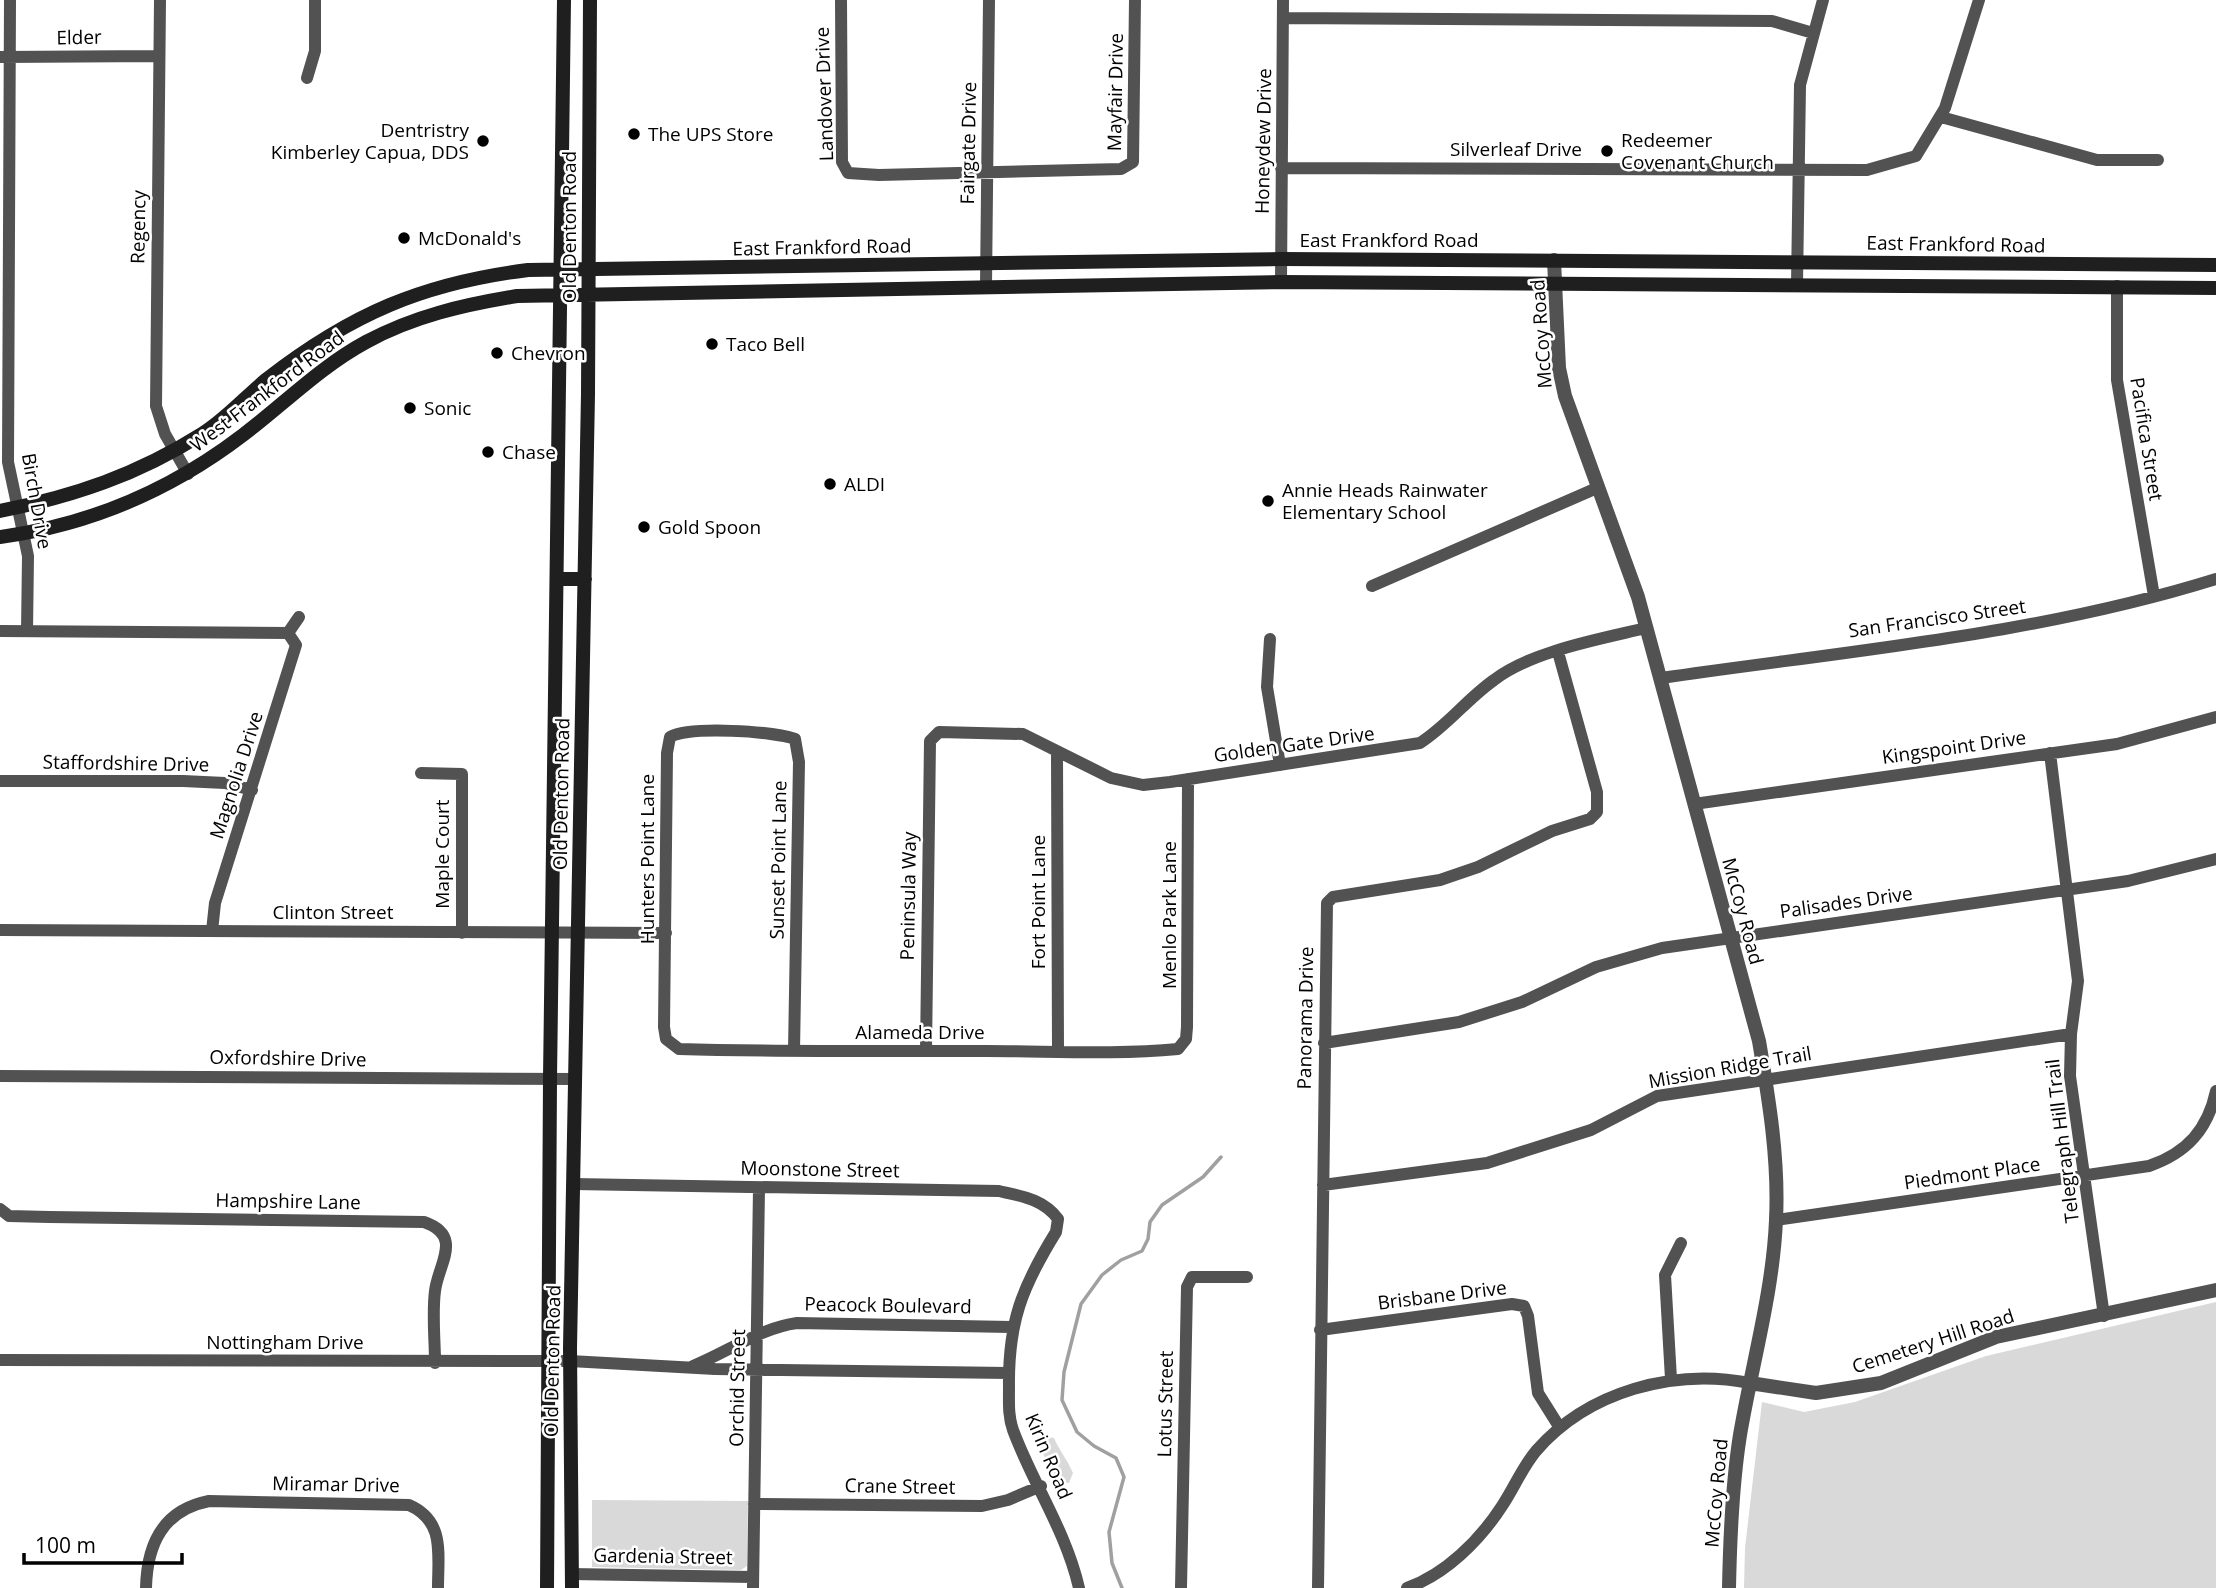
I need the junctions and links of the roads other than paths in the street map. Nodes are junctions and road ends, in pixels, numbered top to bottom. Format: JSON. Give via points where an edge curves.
{"nodes":[{"id":1,"x":10,"y":0,"type":"edge"},
{"id":2,"x":160,"y":0,"type":"edge"},
{"id":3,"x":315,"y":0,"type":"edge"},
{"id":4,"x":564,"y":0,"type":"edge"},
{"id":5,"x":590,"y":0,"type":"edge"},
{"id":6,"x":841,"y":0,"type":"edge"},
{"id":7,"x":989,"y":0,"type":"edge"},
{"id":8,"x":1135,"y":0,"type":"edge"},
{"id":9,"x":1283,"y":0,"type":"edge"},
{"id":10,"x":1823,"y":0,"type":"edge"},
{"id":11,"x":1979,"y":0,"type":"edge"},
{"id":12,"x":1283,"y":18,"type":"junction"},
{"id":13,"x":1813,"y":33,"type":"junction"},
{"id":14,"x":564,"y":48,"type":"junction"},
{"id":15,"x":589,"y":48,"type":"junction"},
{"id":16,"x":159,"y":56,"type":"junction"},
{"id":17,"x":5,"y":57,"type":"edge"},
{"id":18,"x":307,"y":78,"type":"dead end"},
{"id":19,"x":1941,"y":117,"type":"junction"},
{"id":20,"x":2158,"y":160,"type":"dead end"},
{"id":21,"x":1281,"y":168,"type":"junction"},
{"id":22,"x":1798,"y":171,"type":"junction"},
{"id":23,"x":988,"y":173,"type":"junction"},
{"id":24,"x":4,"y":206,"type":"edge"},
{"id":25,"x":1281,"y":259,"type":"junction"},
{"id":26,"x":1555,"y":260,"type":"junction"},
{"id":27,"x":1797,"y":262,"type":"junction"},
{"id":28,"x":986,"y":263,"type":"junction"},
{"id":29,"x":2216,"y":265,"type":"edge"},
{"id":30,"x":752,"y":267,"type":"junction"},
{"id":31,"x":586,"y":268,"type":"junction"},
{"id":32,"x":562,"y":270,"type":"junction"},
{"id":33,"x":1281,"y":282,"type":"junction"},
{"id":34,"x":1556,"y":282,"type":"junction"},
{"id":35,"x":1797,"y":284,"type":"junction"},
{"id":36,"x":986,"y":286,"type":"junction"},
{"id":37,"x":2117,"y":286,"type":"junction"},
{"id":38,"x":2216,"y":288,"type":"edge"},
{"id":39,"x":751,"y":290,"type":"junction"},
{"id":40,"x":562,"y":295,"type":"junction"},
{"id":41,"x":588,"y":295,"type":"junction"},
{"id":42,"x":175,"y":450,"type":"junction"},
{"id":43,"x":188,"y":474,"type":"junction"},
{"id":44,"x":1597,"y":488,"type":"junction"},
{"id":45,"x":18,"y":507,"type":"junction"},
{"id":46,"x":0,"y":511,"type":"edge"},
{"id":47,"x":24,"y":534,"type":"junction"},
{"id":48,"x":0,"y":537,"type":"edge"},
{"id":49,"x":557,"y":579,"type":"junction"},
{"id":50,"x":585,"y":579,"type":"junction"},
{"id":51,"x":2216,"y":579,"type":"edge"},
{"id":52,"x":1372,"y":586,"type":"dead end"},
{"id":53,"x":2154,"y":596,"type":"junction"},
{"id":54,"x":299,"y":617,"type":"dead end"},
{"id":55,"x":1646,"y":628,"type":"junction"},
{"id":56,"x":0,"y":631,"type":"edge"},
{"id":57,"x":27,"y":631,"type":"junction"},
{"id":58,"x":288,"y":633,"type":"junction"},
{"id":59,"x":1270,"y":639,"type":"dead end"},
{"id":60,"x":1558,"y":652,"type":"junction"},
{"id":61,"x":1661,"y":678,"type":"junction"},
{"id":62,"x":2216,"y":717,"type":"edge"},
{"id":63,"x":727,"y":732,"type":"joint"},
{"id":64,"x":930,"y":741,"type":"joint"},
{"id":65,"x":1057,"y":752,"type":"junction"},
{"id":66,"x":2050,"y":753,"type":"junction"},
{"id":67,"x":1280,"y":765,"type":"junction"},
{"id":68,"x":421,"y":773,"type":"dead end"},
{"id":69,"x":1188,"y":779,"type":"junction"},
{"id":70,"x":0,"y":781,"type":"edge"},
{"id":71,"x":252,"y":790,"type":"junction"},
{"id":72,"x":1694,"y":804,"type":"junction"},
{"id":73,"x":2216,"y":859,"type":"edge"},
{"id":74,"x":2065,"y":890,"type":"junction"},
{"id":75,"x":0,"y":930,"type":"edge"},
{"id":76,"x":212,"y":931,"type":"junction"},
{"id":77,"x":462,"y":933,"type":"junction"},
{"id":78,"x":553,"y":933,"type":"junction"},
{"id":79,"x":578,"y":933,"type":"junction"},
{"id":80,"x":666,"y":933,"type":"junction"},
{"id":81,"x":1730,"y":939,"type":"junction"},
{"id":82,"x":2071,"y":1034,"type":"junction"},
{"id":83,"x":666,"y":1039,"type":"joint"},
{"id":84,"x":1324,"y":1043,"type":"junction"},
{"id":85,"x":1178,"y":1049,"type":"joint"},
{"id":86,"x":794,"y":1051,"type":"junction"},
{"id":87,"x":926,"y":1051,"type":"junction"},
{"id":88,"x":1058,"y":1051,"type":"junction"},
{"id":89,"x":0,"y":1076,"type":"edge"},
{"id":90,"x":1765,"y":1078,"type":"junction"},
{"id":91,"x":550,"y":1079,"type":"junction"},
{"id":92,"x":575,"y":1079,"type":"junction"},
{"id":93,"x":2216,"y":1091,"type":"edge"},
{"id":94,"x":2085,"y":1177,"type":"junction"},
{"id":95,"x":573,"y":1184,"type":"junction"},
{"id":96,"x":1322,"y":1185,"type":"junction"},
{"id":97,"x":759,"y":1188,"type":"junction"},
{"id":98,"x":0,"y":1209,"type":"edge"},
{"id":99,"x":1058,"y":1219,"type":"joint"},
{"id":100,"x":1776,"y":1220,"type":"junction"},
{"id":101,"x":1681,"y":1243,"type":"dead end"},
{"id":102,"x":1247,"y":1277,"type":"dead end"},
{"id":103,"x":2216,"y":1290,"type":"edge"},
{"id":104,"x":2104,"y":1316,"type":"junction"},
{"id":105,"x":1011,"y":1326,"type":"junction"},
{"id":106,"x":1320,"y":1330,"type":"junction"},
{"id":107,"x":757,"y":1336,"type":"junction"},
{"id":108,"x":0,"y":1360,"type":"edge"},
{"id":109,"x":547,"y":1362,"type":"junction"},
{"id":110,"x":570,"y":1362,"type":"junction"},
{"id":111,"x":435,"y":1363,"type":"junction"},
{"id":112,"x":689,"y":1367,"type":"junction"},
{"id":113,"x":756,"y":1369,"type":"junction"},
{"id":114,"x":1009,"y":1373,"type":"junction"},
{"id":115,"x":1671,"y":1379,"type":"junction"},
{"id":116,"x":1750,"y":1383,"type":"junction"},
{"id":117,"x":1560,"y":1428,"type":"junction"},
{"id":118,"x":1041,"y":1486,"type":"junction"},
{"id":119,"x":754,"y":1504,"type":"junction"},
{"id":120,"x":571,"y":1581,"type":"edge"},
{"id":121,"x":753,"y":1583,"type":"edge"},
{"id":122,"x":146,"y":1588,"type":"edge"},
{"id":123,"x":438,"y":1588,"type":"edge"},
{"id":124,"x":547,"y":1588,"type":"edge"},
{"id":125,"x":1079,"y":1588,"type":"edge"},
{"id":126,"x":1181,"y":1588,"type":"edge"},
{"id":127,"x":1318,"y":1588,"type":"edge"},
{"id":128,"x":1406,"y":1588,"type":"edge"},
{"id":129,"x":1729,"y":1588,"type":"edge"}],
"edges":[{"from":1,"to":17,"type":"street","name":"Birch Drive"},
{"from":2,"to":16,"type":"street","name":"Regency"},
{"from":3,"to":18,"type":"street","via":[[315,51]]},
{"from":4,"to":14,"type":"main road","name":"Old Denton Road"},
{"from":5,"to":15,"type":"main road","name":"Old Denton Road"},
{"from":6,"to":23,"type":"street","name":"Landover Drive","via":[[842,162],[848,173]]},
{"from":7,"to":23,"type":"street","name":"Fairgate Drive"},
{"from":8,"to":23,"type":"street","name":"Mayfair Drive","via":[[1133,162],[1121,169]]},
{"from":9,"to":12,"type":"street","name":"Honeydew Drive"},
{"from":10,"to":13,"type":"street"},
{"from":11,"to":19,"type":"street","name":"Silverleaf Drive"},
{"from":12,"to":13,"type":"street","via":[[1772,21]]},
{"from":12,"to":21,"type":"street","name":"Honeydew Drive"},
{"from":13,"to":22,"type":"street","via":[[1800,85]]},
{"from":14,"to":15,"type":"main road"},
{"from":14,"to":32,"type":"main road","name":"Old Denton Road"},
{"from":15,"to":31,"type":"main road","name":"Old Denton Road"},
{"from":16,"to":17,"type":"street","name":"Elder"},
{"from":16,"to":42,"type":"street","name":"Regency","via":[[156,406]]},
{"from":17,"to":24,"type":"street","name":"Birch Drive"},
{"from":19,"to":20,"type":"street","via":[[2096,160]]},
{"from":19,"to":22,"type":"street","name":"Silverleaf Drive","via":[[1916,156],[1867,170]]},
{"from":21,"to":22,"type":"street","name":"Silverleaf Drive"},
{"from":21,"to":25,"type":"street","name":"Honeydew Drive"},
{"from":22,"to":27,"type":"street"},
{"from":23,"to":28,"type":"street","name":"Fairgate Drive"},
{"from":24,"to":45,"type":"street","name":"Birch Drive","via":[[8,462]]},
{"from":25,"to":26,"type":"main road","name":"East Frankford Road"},
{"from":25,"to":28,"type":"main road","name":"East Frankford Road"},
{"from":25,"to":33,"type":"street","name":"Honeydew Drive"},
{"from":26,"to":27,"type":"main road","name":"East Frankford Road"},
{"from":26,"to":34,"type":"street","name":"McCoy Road"},
{"from":27,"to":29,"type":"main road","name":"East Frankford Road"},
{"from":27,"to":35,"type":"street"},
{"from":28,"to":30,"type":"main road","name":"East Frankford Road"},
{"from":28,"to":36,"type":"street","name":"Fairgate Drive"},
{"from":30,"to":31,"type":"main road","name":"East Frankford Road"},
{"from":30,"to":39,"type":"main road"},
{"from":31,"to":32,"type":"main road","name":"East Frankford Road"},
{"from":31,"to":41,"type":"main road","name":"Old Denton Road"},
{"from":32,"to":40,"type":"main road","name":"Old Denton Road"},
{"from":32,"to":42,"type":"main road","name":"West Frankford Road","via":[[476,277],[431,288],[378,309],[315,345],[214,426]]},
{"from":33,"to":34,"type":"main road"},
{"from":33,"to":36,"type":"main road"},
{"from":34,"to":35,"type":"main road"},
{"from":34,"to":44,"type":"street","name":"McCoy Road","via":[[1559,368],[1574,429]]},
{"from":35,"to":37,"type":"main road"},
{"from":36,"to":39,"type":"main road"},
{"from":37,"to":38,"type":"main road"},
{"from":37,"to":53,"type":"street","name":"Pacifica Street","via":[[2117,380]]},
{"from":39,"to":41,"type":"main road"},
{"from":40,"to":41,"type":"main road"},
{"from":40,"to":43,"type":"main road","name":"West Frankford Road","via":[[517,296],[465,305],[391,330],[325,368]]},
{"from":40,"to":49,"type":"main road","name":"Old Denton Road"},
{"from":41,"to":50,"type":"main road","name":"Old Denton Road"},
{"from":42,"to":43,"type":"street","name":"Regency"},
{"from":42,"to":45,"type":"main road","name":"West Frankford Road","via":[[80,493]]},
{"from":43,"to":47,"type":"main road","name":"West Frankford Road","via":[[108,511]]},
{"from":44,"to":52,"type":"street"},
{"from":44,"to":55,"type":"street","name":"McCoy Road"},
{"from":45,"to":46,"type":"main road","name":"West Frankford Road"},
{"from":45,"to":47,"type":"street","name":"Birch Drive"},
{"from":47,"to":48,"type":"main road","name":"West Frankford Road"},
{"from":47,"to":57,"type":"street","name":"Birch Drive"},
{"from":49,"to":50,"type":"main road"},
{"from":49,"to":78,"type":"main road","name":"Old Denton Road"},
{"from":50,"to":79,"type":"main road","name":"Old Denton Road"},
{"from":51,"to":53,"type":"street","name":"San Francisco Street"},
{"from":53,"to":61,"type":"street","name":"San Francisco Street","via":[[2030,624]]},
{"from":54,"to":58,"type":"street"},
{"from":55,"to":60,"type":"street","name":"Golden Gate Drive"},
{"from":55,"to":61,"type":"street","name":"McCoy Road"},
{"from":56,"to":57,"type":"street"},
{"from":57,"to":58,"type":"street"},
{"from":58,"to":71,"type":"street","name":"Magnolia Drive","via":[[296,645]]},
{"from":59,"to":67,"type":"street","via":[[1267,687]]},
{"from":60,"to":67,"type":"street","name":"Golden Gate Drive","via":[[1494,679],[1420,743]]},
{"from":60,"to":84,"type":"street","name":"Panorama Drive","via":[[1597,792],[1597,812],[1590,819],[1440,880],[1333,897],[1325,916]]},
{"from":61,"to":72,"type":"street","name":"McCoy Road"},
{"from":62,"to":66,"type":"street","name":"Kingspoint Drive","via":[[2117,744]]},
{"from":63,"to":80,"type":"street","name":"Hunters Point Lane","via":[[679,732],[670,737]]},
{"from":63,"to":86,"type":"street","name":"Sunset Point Lane","via":[[784,735],[795,739],[798,750]]},
{"from":64,"to":65,"type":"street","name":"Golden Gate Drive","via":[[939,732],[1010,732],[1033,737]]},
{"from":64,"to":87,"type":"street","name":"Peninsula Way"},
{"from":65,"to":69,"type":"street","name":"Golden Gate Drive","via":[[1124,782],[1143,785]]},
{"from":65,"to":88,"type":"street","name":"Fort Point Lane"},
{"from":66,"to":72,"type":"street","name":"Kingspoint Drive"},
{"from":66,"to":74,"type":"street","name":"Telegraph Hill Trail"},
{"from":67,"to":69,"type":"street","name":"Golden Gate Drive"},
{"from":68,"to":77,"type":"street","name":"Maple Court","via":[[462,774]]},
{"from":69,"to":85,"type":"street","name":"Menlo Park Lane","via":[[1187,1027],[1186,1039]]},
{"from":70,"to":71,"type":"street","name":"Staffordshire Drive","via":[[183,781]]},
{"from":71,"to":76,"type":"street","name":"Magnolia Drive","via":[[215,903]]},
{"from":72,"to":81,"type":"street","name":"McCoy Road"},
{"from":73,"to":74,"type":"street","name":"Palisades Drive","via":[[2127,881]]},
{"from":74,"to":81,"type":"street","name":"Palisades Drive"},
{"from":74,"to":82,"type":"street","name":"Telegraph Hill Trail","via":[[2078,981]]},
{"from":75,"to":76,"type":"street","name":"Clinton Street"},
{"from":76,"to":77,"type":"street","name":"Clinton Street"},
{"from":77,"to":78,"type":"street","name":"Clinton Street"},
{"from":78,"to":79,"type":"street","name":"Clinton Street"},
{"from":78,"to":91,"type":"main road","name":"Old Denton Road"},
{"from":79,"to":80,"type":"street","name":"Clinton Street"},
{"from":79,"to":92,"type":"main road","name":"Old Denton Road"},
{"from":80,"to":83,"type":"street","name":"Hunters Point Lane"},
{"from":81,"to":84,"type":"street","name":"Palisades Drive","via":[[1619,959],[1522,1002],[1459,1022]]},
{"from":81,"to":90,"type":"street","name":"McCoy Road"},
{"from":82,"to":90,"type":"street","name":"Mission Ridge Trail"},
{"from":82,"to":94,"type":"street","name":"Telegraph Hill Trail","via":[[2070,1076]]},
{"from":83,"to":86,"type":"street","name":"Alameda Drive","via":[[679,1049]]},
{"from":84,"to":96,"type":"street","name":"Panorama Drive"},
{"from":85,"to":88,"type":"street","name":"Alameda Drive"},
{"from":86,"to":87,"type":"street","name":"Alameda Drive"},
{"from":87,"to":88,"type":"street","name":"Alameda Drive"},
{"from":89,"to":91,"type":"street","name":"Oxfordshire Drive"},
{"from":90,"to":96,"type":"street","name":"Mission Ridge Trail","via":[[1657,1097],[1591,1130],[1487,1163]]},
{"from":90,"to":100,"type":"street","name":"McCoy Road","via":[[1774,1147]]},
{"from":91,"to":92,"type":"street","name":"Oxfordshire Drive"},
{"from":91,"to":109,"type":"main road","name":"Old Denton Road"},
{"from":92,"to":95,"type":"main road","name":"Old Denton Road"},
{"from":93,"to":94,"type":"street","name":"Piedmont Place","via":[[2203,1128],[2182,1150],[2149,1166]]},
{"from":94,"to":100,"type":"street","name":"Piedmont Place"},
{"from":94,"to":104,"type":"street","name":"Telegraph Hill Trail"},
{"from":95,"to":97,"type":"street","name":"Moonstone Street"},
{"from":95,"to":110,"type":"main road","name":"Old Denton Road"},
{"from":96,"to":106,"type":"street","name":"Panorama Drive"},
{"from":97,"to":99,"type":"street","name":"Moonstone Street","via":[[999,1191],[1044,1203]]},
{"from":97,"to":107,"type":"street","name":"Orchid Street"},
{"from":98,"to":111,"type":"street","name":"Hampshire Lane","via":[[9,1216],[36,1217],[424,1222],[435,1226],[447,1248],[435,1292]]},
{"from":99,"to":105,"type":"street","name":"Kirin Road"},
{"from":100,"to":116,"type":"street","name":"McCoy Road"},
{"from":101,"to":115,"type":"street","via":[[1665,1275]]},
{"from":102,"to":126,"type":"street","name":"Lotus Street","via":[[1192,1277],[1186,1287]]},
{"from":103,"to":104,"type":"street","name":"Cemetery Hill Road"},
{"from":104,"to":116,"type":"street","name":"Cemetery Hill Road","via":[[1997,1337],[1881,1382],[1816,1393]]},
{"from":105,"to":107,"type":"street","name":"Peacock Boulevard","via":[[797,1323]]},
{"from":105,"to":114,"type":"street","name":"Kirin Road"},
{"from":106,"to":117,"type":"street","name":"Brisbane Drive","via":[[1524,1306],[1538,1393]]},
{"from":106,"to":127,"type":"street","name":"Panorama Drive"},
{"from":107,"to":112,"type":"street","name":"Peacock Boulevard"},
{"from":107,"to":113,"type":"street","name":"Orchid Street"},
{"from":108,"to":111,"type":"street","name":"Nottingham Drive"},
{"from":109,"to":110,"type":"street","name":"Nottingham Drive"},
{"from":109,"to":111,"type":"street","name":"Nottingham Drive"},
{"from":109,"to":124,"type":"main road","name":"Old Denton Road"},
{"from":110,"to":112,"type":"street","name":"Peacock Boulevard"},
{"from":110,"to":120,"type":"main road","name":"Old Denton Road"},
{"from":112,"to":113,"type":"street","name":"Peacock Boulevard"},
{"from":113,"to":114,"type":"street","name":"Peacock Boulevard"},
{"from":113,"to":119,"type":"street","name":"Orchid Street"},
{"from":114,"to":118,"type":"street","name":"Kirin Road","via":[[1013,1429]]},
{"from":115,"to":116,"type":"street","name":"Cemetery Hill Road","via":[[1706,1377]]},
{"from":115,"to":117,"type":"street","name":"Cemetery Hill Road","via":[[1605,1400]]},
{"from":116,"to":129,"type":"street","name":"McCoy Road","via":[[1732,1499]]},
{"from":117,"to":128,"type":"street","name":"Cemetery Hill Road","via":[[1536,1452],[1478,1538],[1437,1572]]},
{"from":118,"to":119,"type":"street","name":"Crane Street","via":[[982,1506]]},
{"from":118,"to":125,"type":"street","name":"Kirin Road","via":[[1063,1535]]},
{"from":119,"to":121,"type":"street","name":"Orchid Street"},
{"from":120,"to":121,"type":"street","name":"Gardenia Street"},
{"from":122,"to":123,"type":"street","name":"Miramar Drive","via":[[152,1550],[169,1518],[187,1506],[209,1501],[409,1504],[430,1517],[434,1527]]}]}
